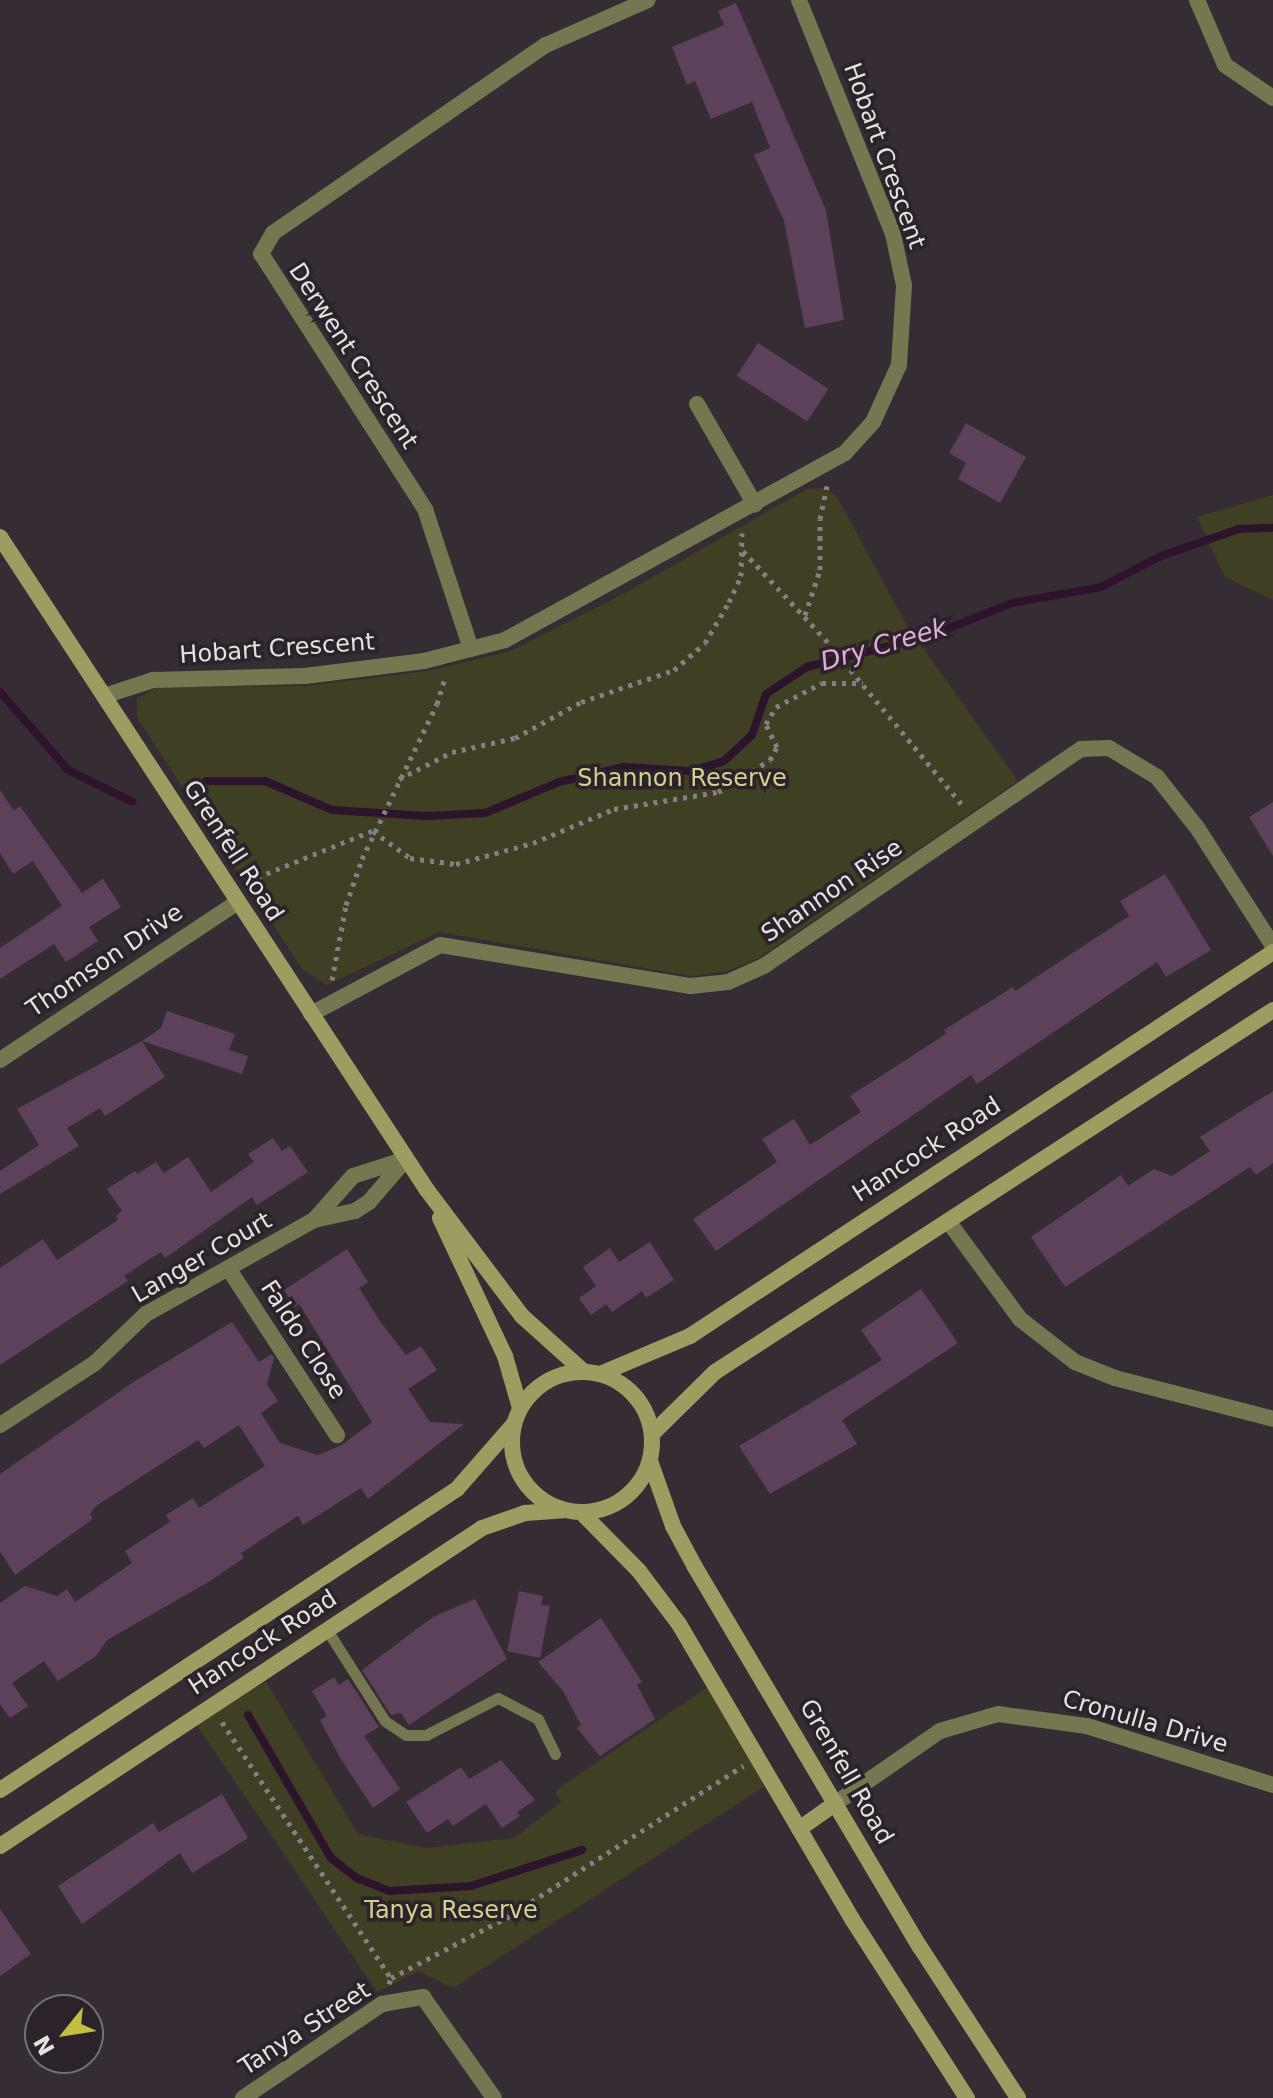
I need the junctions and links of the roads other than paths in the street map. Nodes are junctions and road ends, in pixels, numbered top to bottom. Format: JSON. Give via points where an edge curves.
{"nodes":[{"id":1,"x":648,"y":0,"type":"edge"},
{"id":2,"x":799,"y":0,"type":"edge"},
{"id":3,"x":1197,"y":0,"type":"edge"},
{"id":4,"x":1273,"y":98,"type":"edge"},
{"id":5,"x":697,"y":404,"type":"dead end"},
{"id":6,"x":747,"y":509,"type":"junction"},
{"id":7,"x":0,"y":537,"type":"edge"},
{"id":8,"x":471,"y":649,"type":"junction"},
{"id":9,"x":104,"y":696,"type":"junction"},
{"id":10,"x":234,"y":896,"type":"junction"},
{"id":11,"x":1273,"y":946,"type":"edge"},
{"id":12,"x":1273,"y":952,"type":"edge"},
{"id":13,"x":1273,"y":1010,"type":"edge"},
{"id":14,"x":311,"y":1014,"type":"junction"},
{"id":15,"x":0,"y":1060,"type":"edge"},
{"id":16,"x":406,"y":1159,"type":"junction"},
{"id":17,"x":427,"y":1190,"type":"junction"},
{"id":18,"x":314,"y":1220,"type":"junction"},
{"id":19,"x":948,"y":1221,"type":"junction"},
{"id":20,"x":230,"y":1271,"type":"junction"},
{"id":21,"x":592,"y":1373,"type":"junction"},
{"id":22,"x":517,"y":1416,"type":"junction"},
{"id":23,"x":1273,"y":1419,"type":"edge"},
{"id":24,"x":0,"y":1425,"type":"edge"},
{"id":25,"x":652,"y":1434,"type":"junction"},
{"id":26,"x":337,"y":1435,"type":"dead end"},
{"id":27,"x":650,"y":1461,"type":"junction"},
{"id":28,"x":572,"y":1511,"type":"junction"},
{"id":29,"x":327,"y":1630,"type":"junction"},
{"id":30,"x":555,"y":1754,"type":"dead end"},
{"id":31,"x":1273,"y":1785,"type":"edge"},
{"id":32,"x":0,"y":1790,"type":"edge"},
{"id":33,"x":836,"y":1803,"type":"junction"},
{"id":34,"x":799,"y":1829,"type":"junction"},
{"id":35,"x":0,"y":1846,"type":"edge"},
{"id":36,"x":243,"y":2098,"type":"edge"},
{"id":37,"x":494,"y":2098,"type":"edge"},
{"id":38,"x":967,"y":2098,"type":"edge"},
{"id":39,"x":1018,"y":2098,"type":"edge"}],
"edges":[{"from":1,"to":8,"type":"street","name":"Derwent Crescent","via":[[546,45],[273,233],[261,254],[425,509]]},
{"from":2,"to":6,"type":"street","name":"Hobart Crescent","via":[[893,234],[904,285],[899,365],[873,422],[832,461]]},
{"from":3,"to":4,"type":"street","via":[[1225,65]]},
{"from":5,"to":6,"type":"street"},
{"from":6,"to":8,"type":"street","name":"Hobart Crescent","via":[[505,640]]},
{"from":7,"to":9,"type":"main road","name":"Grenfell Road"},
{"from":8,"to":9,"type":"street","name":"Hobart Crescent","via":[[305,676],[153,680]]},
{"from":9,"to":10,"type":"main road","name":"Grenfell Road"},
{"from":10,"to":14,"type":"main road","name":"Grenfell Road"},
{"from":10,"to":15,"type":"street","name":"Thomson Drive"},
{"from":11,"to":14,"type":"street","name":"Shannon Rise","via":[[1198,829],[1157,777],[1109,748],[1081,749],[764,966],[728,982],[691,986],[440,945]]},
{"from":12,"to":21,"type":"main road","name":"Hancock Road","via":[[690,1336]]},
{"from":13,"to":19,"type":"main road"},
{"from":14,"to":16,"type":"main road","name":"Grenfell Road"},
{"from":16,"to":17,"type":"main road","name":"Grenfell Road"},
{"from":16,"to":18,"type":"street","name":"Langer Court","via":[[353,1176]]},
{"from":16,"to":18,"type":"street","name":"Langer Court","via":[[369,1202],[355,1211]]},
{"from":17,"to":21,"type":"main road","name":"Grenfell Road","via":[[522,1316]]},
{"from":17,"to":22,"type":"main road","name":"Grenfell Road","via":[[505,1356]]},
{"from":18,"to":20,"type":"street","name":"Langer Court"},
{"from":19,"to":23,"type":"street","via":[[1020,1319],[1075,1362],[1115,1378]]},
{"from":19,"to":25,"type":"main road","via":[[715,1372]]},
{"from":20,"to":24,"type":"street","name":"Langer Court","via":[[146,1314],[95,1363]]},
{"from":20,"to":26,"type":"street","name":"Faldo Close"},
{"from":21,"to":22,"type":"main road","via":[[547,1381]]},
{"from":21,"to":25,"type":"main road","via":[[635,1396]]},
{"from":22,"to":28,"type":"main road","via":[[512,1451],[521,1477],[539,1498]]},
{"from":22,"to":32,"type":"main road","name":"Hancock Road","via":[[457,1489]]},
{"from":25,"to":27,"type":"main road"},
{"from":27,"to":28,"type":"main road","via":[[624,1499]]},
{"from":27,"to":33,"type":"main road","name":"Grenfell Road","via":[[673,1526],[695,1567]]},
{"from":28,"to":29,"type":"main road","name":"Hancock Road","via":[[525,1513],[482,1528]]},
{"from":28,"to":34,"type":"main road","via":[[658,1594]]},
{"from":29,"to":30,"type":"lane","via":[[385,1721],[406,1735],[426,1735],[498,1698],[538,1719]]},
{"from":29,"to":35,"type":"main road","name":"Hancock Road"},
{"from":31,"to":33,"type":"street","name":"Cronulla Drive","via":[[1087,1726],[998,1714],[940,1731]]},
{"from":33,"to":34,"type":"main road"},
{"from":33,"to":39,"type":"main road","name":"Grenfell Road","via":[[920,1947]]},
{"from":34,"to":38,"type":"main road"},
{"from":36,"to":37,"type":"street","name":"Tanya Street","via":[[388,2002],[423,1997]]}]}
